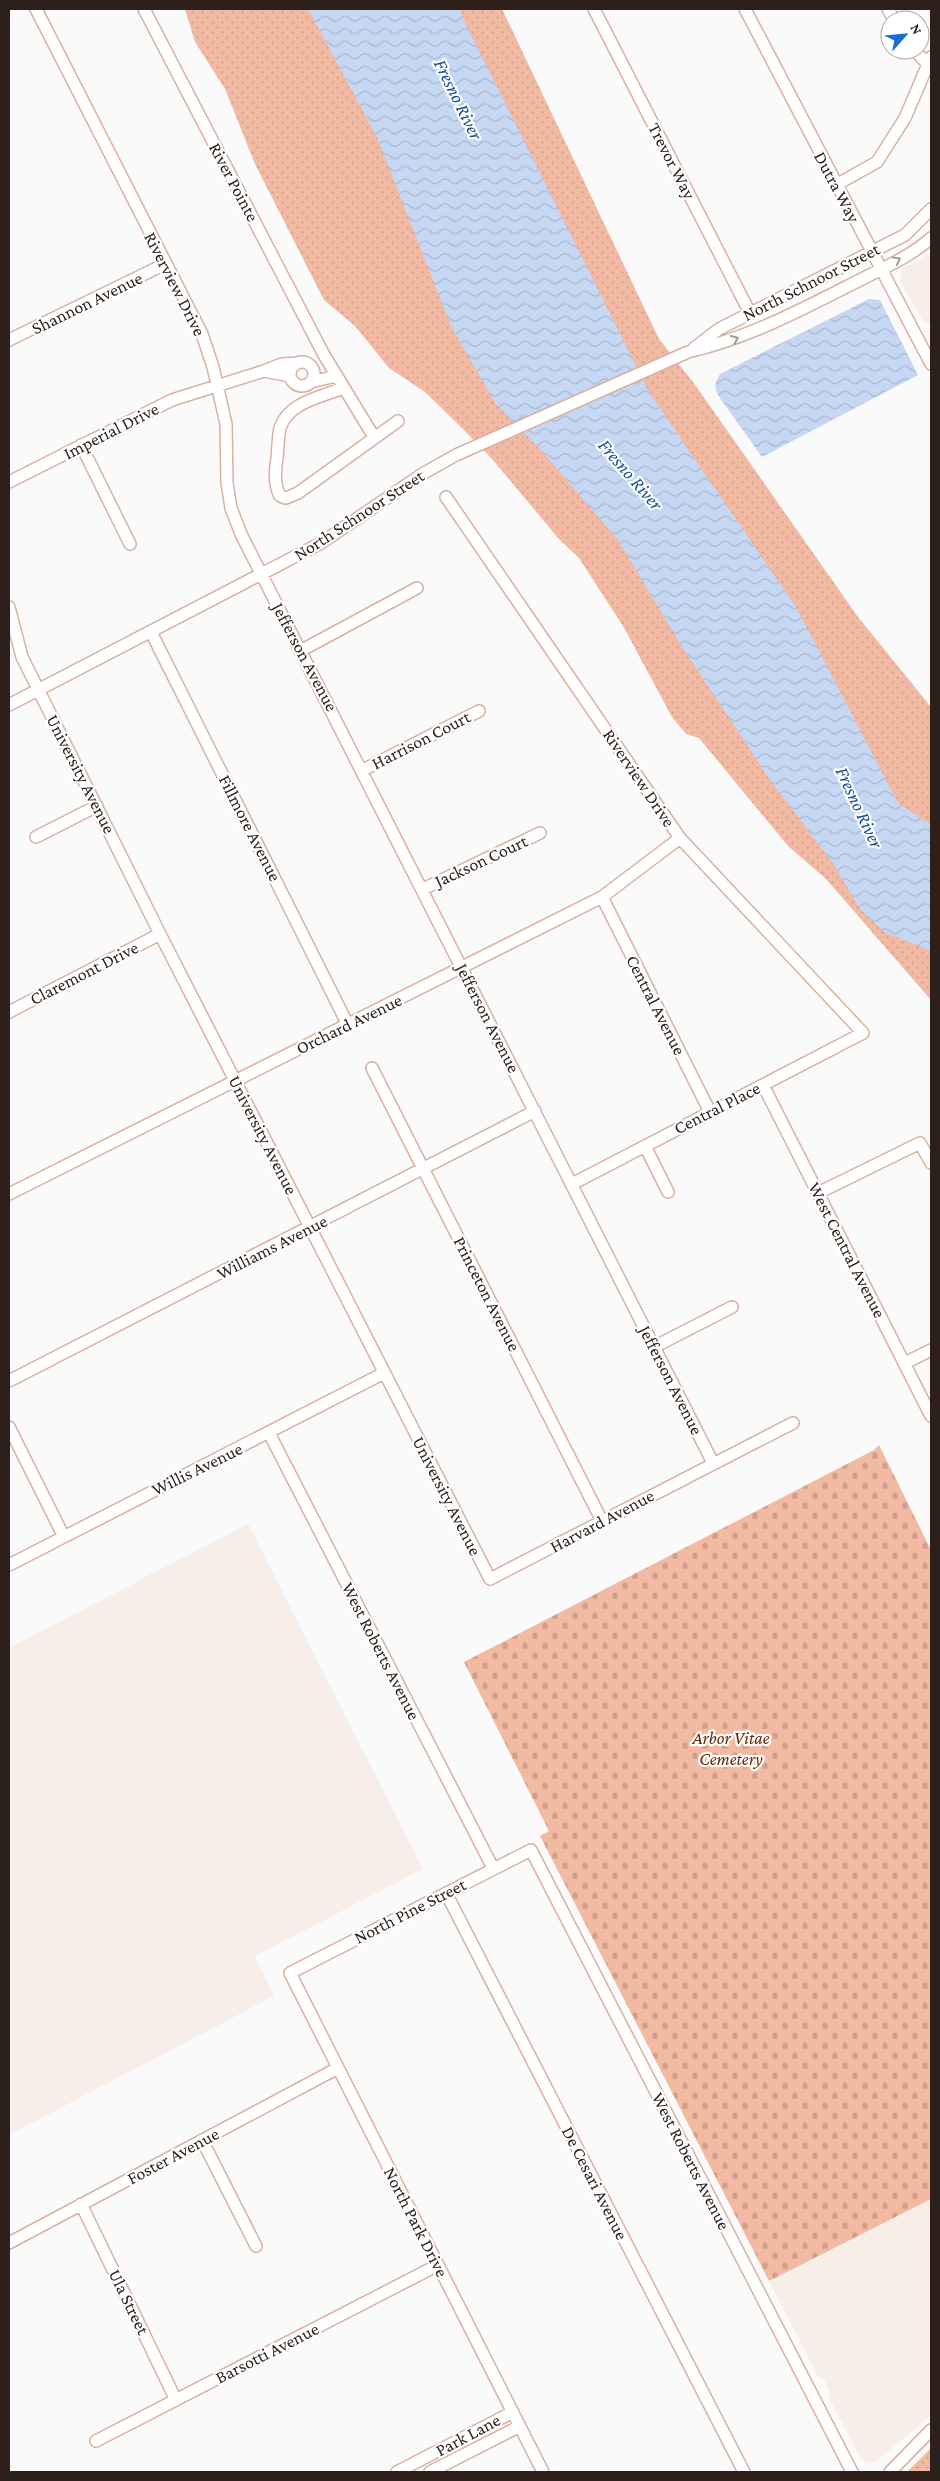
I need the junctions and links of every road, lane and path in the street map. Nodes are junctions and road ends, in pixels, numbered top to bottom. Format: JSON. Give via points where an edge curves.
{"nodes":[{"id":1,"x":36,"y":9,"type":"edge"},
{"id":2,"x":144,"y":9,"type":"edge"},
{"id":3,"x":594,"y":9,"type":"edge"},
{"id":4,"x":744,"y":9,"type":"edge"},
{"id":5,"x":929,"y":60,"type":"edge"},
{"id":6,"x":836,"y":184,"type":"junction"},
{"id":7,"x":931,"y":209,"type":"edge"},
{"id":8,"x":931,"y":238,"type":"edge"},
{"id":9,"x":872,"y":252,"type":"junction"},
{"id":10,"x":165,"y":264,"type":"junction"},
{"id":11,"x":880,"y":269,"type":"junction"},
{"id":12,"x":750,"y":313,"type":"junction"},
{"id":13,"x":9,"y":340,"type":"edge"},
{"id":14,"x":688,"y":352,"type":"junction"},
{"id":15,"x":324,"y":355,"type":"junction"},
{"id":16,"x":302,"y":363,"type":"junction"},
{"id":17,"x":931,"y":364,"type":"edge"},
{"id":18,"x":264,"y":371,"type":"junction"},
{"id":19,"x":290,"y":376,"type":"junction"},
{"id":20,"x":336,"y":376,"type":"junction"},
{"id":21,"x":311,"y":382,"type":"junction"},
{"id":22,"x":217,"y":386,"type":"junction"},
{"id":23,"x":343,"y":388,"type":"junction"},
{"id":24,"x":398,"y":421,"type":"dead end"},
{"id":25,"x":374,"y":437,"type":"junction"},
{"id":26,"x":81,"y":445,"type":"junction"},
{"id":27,"x":9,"y":482,"type":"edge"},
{"id":28,"x":446,"y":497,"type":"dead end"},
{"id":29,"x":130,"y":544,"type":"dead end"},
{"id":30,"x":262,"y":575,"type":"junction"},
{"id":31,"x":417,"y":588,"type":"dead end"},
{"id":32,"x":9,"y":612,"type":"edge"},
{"id":33,"x":151,"y":632,"type":"junction"},
{"id":34,"x":302,"y":650,"type":"junction"},
{"id":35,"x":39,"y":690,"type":"junction"},
{"id":36,"x":9,"y":705,"type":"edge"},
{"id":37,"x":479,"y":711,"type":"dead end"},
{"id":38,"x":362,"y":770,"type":"junction"},
{"id":39,"x":97,"y":806,"type":"junction"},
{"id":40,"x":540,"y":834,"type":"dead end"},
{"id":41,"x":36,"y":837,"type":"dead end"},
{"id":42,"x":680,"y":838,"type":"junction"},
{"id":43,"x":423,"y":889,"type":"junction"},
{"id":44,"x":602,"y":897,"type":"junction"},
{"id":45,"x":160,"y":934,"type":"junction"},
{"id":46,"x":462,"y":967,"type":"junction"},
{"id":47,"x":9,"y":1012,"type":"edge"},
{"id":48,"x":348,"y":1025,"type":"junction"},
{"id":49,"x":863,"y":1033,"type":"joint"},
{"id":50,"x":372,"y":1068,"type":"dead end"},
{"id":51,"x":234,"y":1080,"type":"junction"},
{"id":52,"x":763,"y":1085,"type":"junction"},
{"id":53,"x":535,"y":1111,"type":"junction"},
{"id":54,"x":710,"y":1112,"type":"junction"},
{"id":55,"x":645,"y":1146,"type":"junction"},
{"id":56,"x":931,"y":1163,"type":"edge"},
{"id":57,"x":423,"y":1169,"type":"junction"},
{"id":58,"x":572,"y":1184,"type":"junction"},
{"id":59,"x":668,"y":1192,"type":"dead end"},
{"id":60,"x":818,"y":1193,"type":"junction"},
{"id":61,"x":9,"y":1194,"type":"edge"},
{"id":62,"x":310,"y":1228,"type":"junction"},
{"id":63,"x":732,"y":1307,"type":"dead end"},
{"id":64,"x":654,"y":1347,"type":"junction"},
{"id":65,"x":931,"y":1350,"type":"edge"},
{"id":66,"x":905,"y":1363,"type":"junction"},
{"id":67,"x":384,"y":1372,"type":"junction"},
{"id":68,"x":9,"y":1381,"type":"edge"},
{"id":69,"x":931,"y":1416,"type":"edge"},
{"id":70,"x":793,"y":1423,"type":"dead end"},
{"id":71,"x":9,"y":1428,"type":"edge"},
{"id":72,"x":269,"y":1433,"type":"junction"},
{"id":73,"x":713,"y":1463,"type":"junction"},
{"id":74,"x":602,"y":1521,"type":"junction"},
{"id":75,"x":64,"y":1535,"type":"junction"},
{"id":76,"x":9,"y":1565,"type":"edge"},
{"id":77,"x":490,"y":1579,"type":"joint"},
{"id":78,"x":531,"y":1850,"type":"joint"},
{"id":79,"x":493,"y":1868,"type":"junction"},
{"id":80,"x":446,"y":1894,"type":"junction"},
{"id":81,"x":290,"y":1972,"type":"joint"},
{"id":82,"x":338,"y":2068,"type":"junction"},
{"id":83,"x":202,"y":2140,"type":"junction"},
{"id":84,"x":81,"y":2204,"type":"junction"},
{"id":85,"x":9,"y":2243,"type":"edge"},
{"id":86,"x":256,"y":2246,"type":"dead end"},
{"id":87,"x":438,"y":2265,"type":"junction"},
{"id":88,"x":176,"y":2400,"type":"junction"},
{"id":89,"x":512,"y":2412,"type":"junction"},
{"id":90,"x":520,"y":2426,"type":"junction"},
{"id":91,"x":931,"y":2430,"type":"edge"},
{"id":92,"x":96,"y":2441,"type":"dead end"},
{"id":93,"x":397,"y":2472,"type":"edge"},
{"id":94,"x":430,"y":2472,"type":"edge"},
{"id":95,"x":543,"y":2472,"type":"edge"},
{"id":96,"x":744,"y":2472,"type":"edge"},
{"id":97,"x":852,"y":2472,"type":"edge"},
{"id":98,"x":890,"y":2472,"type":"edge"}],
"edges":[{"from":1,"to":10,"type":"street","name":"Riverview Drive"},
{"from":2,"to":15,"type":"street","name":"River Pointe"},
{"from":3,"to":12,"type":"street","name":"Trevor Way"},
{"from":4,"to":6,"type":"street","name":"Dutra Way"},
{"from":5,"to":6,"type":"street","via":[[905,118],[877,162]]},
{"from":6,"to":9,"type":"street","name":"Dutra Way"},
{"from":7,"to":9,"type":"street","name":"North Schnoor Street","via":[[905,235]]},
{"from":11,"to":8,"type":"street","name":"North Schnoor Street","one_way":true},
{"from":9,"to":11,"type":"street","name":"Dutra Way"},
{"from":9,"to":12,"type":"street","name":"North Schnoor Street"},
{"from":10,"to":13,"type":"street","name":"Shannon Avenue"},
{"from":10,"to":22,"type":"street","name":"Riverview Drive","via":[[202,334]]},
{"from":14,"to":11,"type":"street","name":"North Schnoor Street","one_way":true,"via":[[736,339],[790,316]]},
{"from":11,"to":17,"type":"street","name":"Dutra Way"},
{"from":12,"to":14,"type":"street","name":"North Schnoor Street"},
{"from":14,"to":30,"type":"street","name":"North Schnoor Street","via":[[486,441],[424,472],[321,543]]},
{"from":15,"to":16,"type":"street"},
{"from":15,"to":20,"type":"street","name":"River Pointe"},
{"from":16,"to":18,"type":"street","via":[[282,364]]},
{"from":16,"to":19,"type":"street","via":[[292,368]]},
{"from":16,"to":21,"type":"street","via":[[313,371]]},
{"from":18,"to":19,"type":"street"},
{"from":18,"to":22,"type":"street"},
{"from":19,"to":21,"type":"street","via":[[297,385],[305,386]]},
{"from":20,"to":21,"type":"street"},
{"from":20,"to":23,"type":"street","name":"River Pointe"},
{"from":22,"to":26,"type":"street","name":"Imperial Drive","via":[[172,400]]},
{"from":22,"to":30,"type":"street","name":"Riverview Drive","via":[[226,424],[227,482],[232,508]]},
{"from":23,"to":25,"type":"street","name":"River Pointe"},
{"from":23,"to":25,"type":"street","via":[[302,403],[280,427],[276,462],[280,496],[286,498],[298,493]]},
{"from":24,"to":25,"type":"street"},
{"from":26,"to":27,"type":"street","name":"Imperial Drive"},
{"from":26,"to":29,"type":"street"},
{"from":28,"to":42,"type":"street","name":"Riverview Drive"},
{"from":30,"to":33,"type":"street","name":"North Schnoor Street"},
{"from":30,"to":34,"type":"street","name":"Jefferson Avenue"},
{"from":31,"to":34,"type":"street"},
{"from":32,"to":35,"type":"street","via":[[22,657]]},
{"from":33,"to":35,"type":"street","name":"North Schnoor Street"},
{"from":33,"to":48,"type":"street","name":"Fillmore Avenue"},
{"from":34,"to":38,"type":"street","name":"Jefferson Avenue"},
{"from":35,"to":36,"type":"street","name":"North Schnoor Street"},
{"from":35,"to":39,"type":"street","name":"University Avenue"},
{"from":37,"to":38,"type":"street","name":"Harrison Court"},
{"from":38,"to":43,"type":"street","name":"Jefferson Avenue"},
{"from":39,"to":41,"type":"street"},
{"from":39,"to":45,"type":"street","name":"University Avenue"},
{"from":40,"to":43,"type":"street","name":"Jackson Court"},
{"from":42,"to":44,"type":"street","name":"Orchard Avenue"},
{"from":42,"to":49,"type":"street","name":"Riverview Drive"},
{"from":43,"to":46,"type":"street","name":"Jefferson Avenue"},
{"from":44,"to":46,"type":"street","name":"Orchard Avenue"},
{"from":44,"to":54,"type":"street","name":"Central Avenue"},
{"from":45,"to":47,"type":"street","name":"Claremont Drive"},
{"from":45,"to":51,"type":"street","name":"University Avenue"},
{"from":46,"to":48,"type":"street","name":"Orchard Avenue"},
{"from":46,"to":53,"type":"street","name":"Jefferson Avenue"},
{"from":48,"to":51,"type":"street","name":"Orchard Avenue"},
{"from":49,"to":52,"type":"street","name":"Central Place"},
{"from":50,"to":57,"type":"street","name":"Princeton Avenue"},
{"from":51,"to":61,"type":"street","name":"Orchard Avenue"},
{"from":51,"to":62,"type":"street","name":"University Avenue"},
{"from":52,"to":54,"type":"street","name":"Central Place"},
{"from":52,"to":60,"type":"street","name":"West Central Avenue"},
{"from":53,"to":57,"type":"street","name":"Williams Avenue"},
{"from":53,"to":58,"type":"street","name":"Jefferson Avenue"},
{"from":54,"to":55,"type":"street","name":"Central Place"},
{"from":55,"to":58,"type":"street","name":"Central Place"},
{"from":55,"to":59,"type":"street"},
{"from":56,"to":60,"type":"street","via":[[920,1143]]},
{"from":57,"to":62,"type":"street","name":"Williams Avenue"},
{"from":57,"to":74,"type":"street","name":"Princeton Avenue"},
{"from":58,"to":64,"type":"street","name":"Jefferson Avenue"},
{"from":60,"to":66,"type":"street","name":"West Central Avenue"},
{"from":62,"to":67,"type":"street","name":"University Avenue"},
{"from":62,"to":68,"type":"street","name":"Williams Avenue"},
{"from":63,"to":64,"type":"street"},
{"from":64,"to":73,"type":"street","name":"Jefferson Avenue"},
{"from":65,"to":66,"type":"street"},
{"from":66,"to":69,"type":"street","name":"West Central Avenue"},
{"from":67,"to":72,"type":"street","name":"Willis Avenue"},
{"from":67,"to":77,"type":"street","name":"University Avenue"},
{"from":70,"to":73,"type":"street","name":"Harvard Avenue"},
{"from":71,"to":75,"type":"street"},
{"from":72,"to":75,"type":"street","name":"Willis Avenue"},
{"from":72,"to":79,"type":"street","name":"West Roberts Avenue"},
{"from":73,"to":74,"type":"street","name":"Harvard Avenue"},
{"from":74,"to":77,"type":"street","name":"Harvard Avenue"},
{"from":75,"to":76,"type":"street","name":"Willis Avenue"},
{"from":78,"to":79,"type":"street","name":"North Pine Street"},
{"from":78,"to":97,"type":"street","name":"West Roberts Avenue"},
{"from":79,"to":80,"type":"street","name":"North Pine Street"},
{"from":80,"to":81,"type":"street","name":"North Pine Street"},
{"from":80,"to":96,"type":"street","name":"De Cesari Avenue"},
{"from":81,"to":82,"type":"street","name":"North Park Drive"},
{"from":82,"to":83,"type":"street","name":"Foster Avenue"},
{"from":82,"to":87,"type":"street","name":"North Park Drive"},
{"from":83,"to":84,"type":"street","name":"Foster Avenue"},
{"from":83,"to":86,"type":"street"},
{"from":84,"to":85,"type":"street","name":"Foster Avenue"},
{"from":84,"to":88,"type":"street","name":"Ula Street"},
{"from":87,"to":88,"type":"street","name":"Barsotti Avenue"},
{"from":87,"to":89,"type":"street","name":"North Park Drive"},
{"from":88,"to":92,"type":"street","name":"Barsotti Avenue"},
{"from":89,"to":90,"type":"street","name":"North Park Drive"},
{"from":89,"to":93,"type":"street","name":"Park Lane"},
{"from":90,"to":94,"type":"street","name":"Park Lane"},
{"from":90,"to":95,"type":"street","name":"North Park Drive"},
{"from":91,"to":98,"type":"street"}]}
